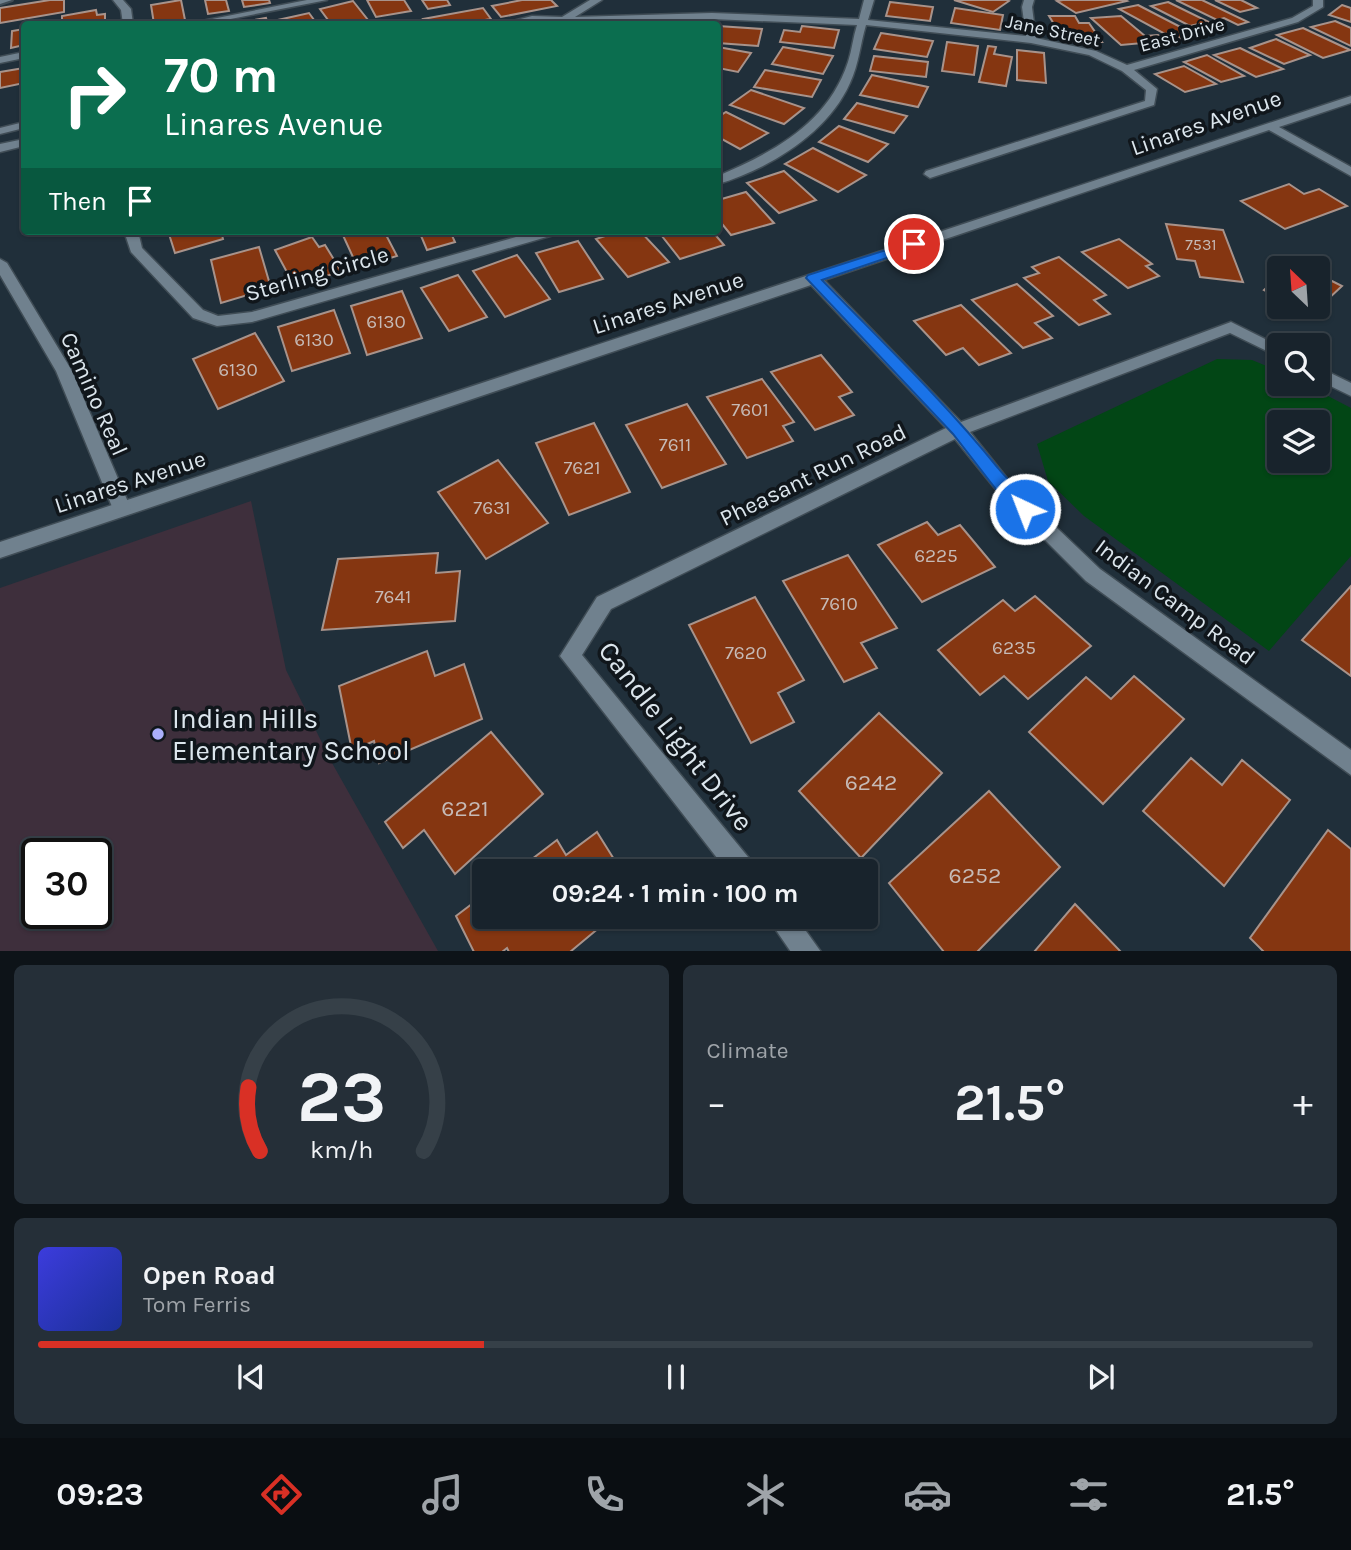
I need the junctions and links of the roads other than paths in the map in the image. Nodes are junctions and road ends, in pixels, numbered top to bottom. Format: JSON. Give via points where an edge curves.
{"nodes":[{"id":1,"x":8,"y":0,"type":"edge"},
{"id":2,"x":118,"y":0,"type":"edge"},
{"id":3,"x":322,"y":0,"type":"edge"},
{"id":4,"x":597,"y":0,"type":"edge"},
{"id":5,"x":869,"y":0,"type":"edge"},
{"id":6,"x":1029,"y":0,"type":"edge"},
{"id":7,"x":1318,"y":0,"type":"edge"},
{"id":8,"x":0,"y":2,"type":"edge"},
{"id":9,"x":568,"y":18,"type":"junction"},
{"id":10,"x":128,"y":21,"type":"edge"},
{"id":11,"x":208,"y":21,"type":"edge"},
{"id":12,"x":522,"y":21,"type":"edge"},
{"id":13,"x":562,"y":21,"type":"edge"},
{"id":14,"x":689,"y":21,"type":"edge"},
{"id":15,"x":721,"y":21,"type":"edge"},
{"id":16,"x":863,"y":22,"type":"junction"},
{"id":17,"x":1031,"y":40,"type":"junction"},
{"id":18,"x":21,"y":56,"type":"edge"},
{"id":19,"x":0,"y":60,"type":"edge"},
{"id":20,"x":1126,"y":69,"type":"junction"},
{"id":21,"x":1351,"y":99,"type":"edge"},
{"id":22,"x":21,"y":126,"type":"edge"},
{"id":23,"x":1269,"y":126,"type":"junction"},
{"id":24,"x":0,"y":131,"type":"edge"},
{"id":25,"x":21,"y":144,"type":"edge"},
{"id":26,"x":0,"y":148,"type":"edge"},
{"id":27,"x":1351,"y":172,"type":"edge"},
{"id":28,"x":930,"y":174,"type":"dead end"},
{"id":29,"x":721,"y":179,"type":"edge"},
{"id":30,"x":132,"y":235,"type":"edge"},
{"id":31,"x":538,"y":235,"type":"edge"},
{"id":32,"x":0,"y":263,"type":"edge"},
{"id":33,"x":813,"y":278,"type":"junction"},
{"id":34,"x":1267,"y":346,"type":"edge"},
{"id":35,"x":1330,"y":379,"type":"edge"},
{"id":36,"x":1351,"y":390,"type":"edge"},
{"id":37,"x":958,"y":430,"type":"junction"},
{"id":38,"x":122,"y":509,"type":"junction"},
{"id":39,"x":0,"y":550,"type":"edge"},
{"id":40,"x":604,"y":603,"type":"joint"},
{"id":41,"x":1351,"y":764,"type":"edge"},
{"id":42,"x":734,"y":859,"type":"edge"},
{"id":43,"x":790,"y":929,"type":"edge"},
{"id":44,"x":808,"y":951,"type":"edge"}],
"edges":[{"from":1,"to":8,"type":"lane"},
{"from":2,"to":10,"type":"street","via":[[126,9]]},
{"from":3,"to":11,"type":"street"},
{"from":4,"to":9,"type":"street"},
{"from":5,"to":16,"type":"street"},
{"from":6,"to":17,"type":"street"},
{"from":7,"to":20,"type":"street","name":"East Drive","via":[[1318,7],[1295,20]]},
{"from":9,"to":12,"type":"street","name":"Jane Street"},
{"from":9,"to":13,"type":"street"},
{"from":9,"to":14,"type":"street","name":"Jane Street"},
{"from":15,"to":16,"type":"street","name":"Jane Street"},
{"from":16,"to":17,"type":"street","name":"Jane Street"},
{"from":16,"to":29,"type":"street","via":[[854,61],[829,111],[783,149]]},
{"from":17,"to":20,"type":"street","name":"Jane Street","via":[[1092,53]]},
{"from":18,"to":19,"type":"street"},
{"from":20,"to":28,"type":"street","name":"Jane Street","via":[[1152,89],[1150,103]]},
{"from":21,"to":23,"type":"street","name":"Linares Avenue"},
{"from":22,"to":24,"type":"street"},
{"from":23,"to":27,"type":"street"},
{"from":23,"to":33,"type":"street","name":"Linares Avenue"},
{"from":25,"to":26,"type":"street"},
{"from":30,"to":31,"type":"street","name":"Sterling Circle","via":[[136,249],[156,272],[198,314],[217,321],[252,317]]},
{"from":32,"to":38,"type":"street","name":"Camino Real","via":[[64,371]]},
{"from":33,"to":37,"type":"street","name":"Indian Camp Road"},
{"from":33,"to":38,"type":"street","name":"Linares Avenue"},
{"from":34,"to":37,"type":"street","name":"Pheasant Run Road","via":[[1231,327]]},
{"from":35,"to":36,"type":"street"},
{"from":37,"to":40,"type":"street","name":"Pheasant Run Road"},
{"from":37,"to":41,"type":"street","name":"Indian Camp Road","via":[[1008,492],[1093,575]]},
{"from":38,"to":39,"type":"street","name":"Linares Avenue"},
{"from":40,"to":42,"type":"street","name":"Candle Light Drive","via":[[570,656]]},
{"from":43,"to":44,"type":"street"}]}
